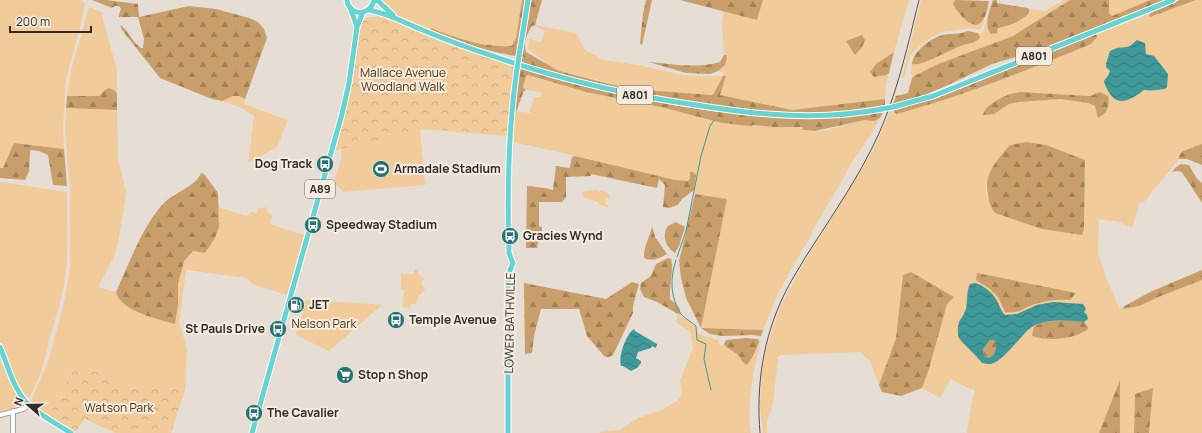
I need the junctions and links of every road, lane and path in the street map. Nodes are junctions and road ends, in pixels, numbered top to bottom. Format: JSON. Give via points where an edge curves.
{"nodes":[{"id":1,"x":347,"y":0,"type":"edge"},
{"id":2,"x":374,"y":0,"type":"edge"},
{"id":3,"x":377,"y":0,"type":"edge"},
{"id":4,"x":528,"y":0,"type":"edge"},
{"id":5,"x":1173,"y":0,"type":"edge"},
{"id":6,"x":351,"y":10,"type":"junction"},
{"id":7,"x":369,"y":10,"type":"junction"},
{"id":8,"x":363,"y":12,"type":"junction"},
{"id":9,"x":399,"y":19,"type":"junction"},
{"id":10,"x":357,"y":27,"type":"junction"},
{"id":11,"x":0,"y":347,"type":"edge"},
{"id":12,"x":28,"y":404,"type":"junction"},
{"id":13,"x":13,"y":411,"type":"junction"},
{"id":14,"x":0,"y":415,"type":"edge"},
{"id":15,"x":13,"y":433,"type":"edge"},
{"id":16,"x":71,"y":433,"type":"edge"},
{"id":17,"x":252,"y":433,"type":"edge"},
{"id":18,"x":508,"y":433,"type":"edge"}],
"edges":[{"from":1,"to":6,"type":"main road","number":"A89"},
{"from":2,"to":7,"type":"main road"},
{"from":3,"to":9,"type":"main road","number":"A801"},
{"from":4,"to":18,"type":"main road","name":"LOWER BATHVILLE","bridge":true,"via":[[517,69],[508,176],[509,253],[513,263],[508,275]]},
{"from":5,"to":9,"type":"main road","number":"A801","bridge":true,"via":[[933,96],[893,107],[836,115],[781,115],[718,109],[621,92],[553,75],[462,45]]},
{"from":6,"to":8,"type":"main road"},
{"from":6,"to":10,"type":"main road","number":"A89"},
{"from":7,"to":8,"type":"main road"},
{"from":7,"to":9,"type":"main road","number":"A801","via":[[383,12]]},
{"from":8,"to":10,"type":"main road","number":"A89"},
{"from":10,"to":17,"type":"main road","number":"A89","via":[[342,114]]},
{"from":11,"to":12,"type":"main road","via":[[16,387]]},
{"from":12,"to":13,"type":"street","via":[[23,409]]},
{"from":12,"to":16,"type":"main road"},
{"from":13,"to":14,"type":"street"},
{"from":13,"to":15,"type":"street"}]}
